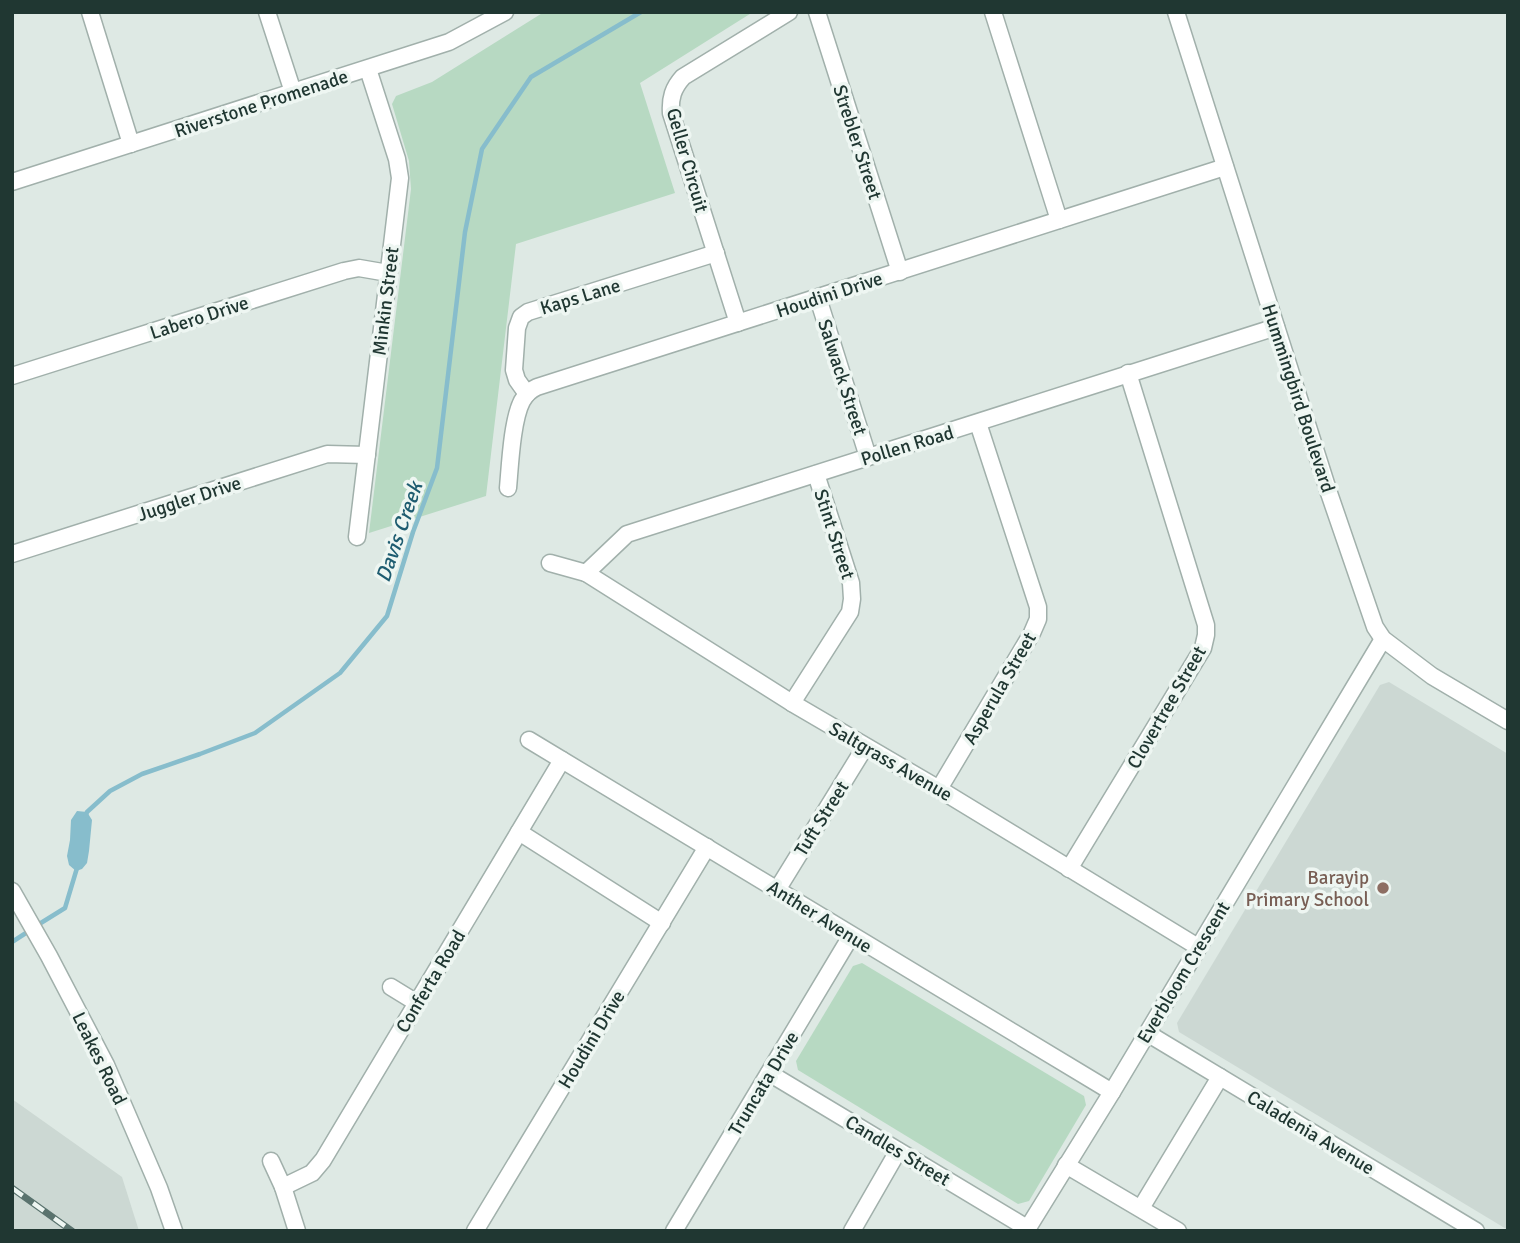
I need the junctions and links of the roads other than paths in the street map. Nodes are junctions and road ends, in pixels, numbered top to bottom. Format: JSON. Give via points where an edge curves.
{"nodes":[{"id":1,"x":90,"y":12,"type":"edge"},
{"id":2,"x":267,"y":12,"type":"edge"},
{"id":3,"x":505,"y":12,"type":"edge"},
{"id":4,"x":789,"y":12,"type":"edge"},
{"id":5,"x":817,"y":12,"type":"edge"},
{"id":6,"x":993,"y":12,"type":"edge"},
{"id":7,"x":1176,"y":12,"type":"edge"},
{"id":8,"x":368,"y":69,"type":"junction"},
{"id":9,"x":293,"y":92,"type":"junction"},
{"id":10,"x":131,"y":144,"type":"junction"},
{"id":11,"x":1225,"y":167,"type":"junction"},
{"id":12,"x":12,"y":182,"type":"edge"},
{"id":13,"x":1059,"y":220,"type":"junction"},
{"id":14,"x":716,"y":253,"type":"junction"},
{"id":15,"x":900,"y":271,"type":"junction"},
{"id":16,"x":388,"y":273,"type":"junction"},
{"id":17,"x":818,"y":298,"type":"junction"},
{"id":18,"x":738,"y":323,"type":"junction"},
{"id":19,"x":1276,"y":327,"type":"junction"},
{"id":20,"x":1128,"y":373,"type":"junction"},
{"id":21,"x":12,"y":376,"type":"edge"},
{"id":22,"x":527,"y":394,"type":"junction"},
{"id":23,"x":978,"y":423,"type":"junction"},
{"id":24,"x":367,"y":455,"type":"junction"},
{"id":25,"x":868,"y":457,"type":"junction"},
{"id":26,"x":816,"y":474,"type":"junction"},
{"id":27,"x":508,"y":488,"type":"dead end"},
{"id":28,"x":357,"y":537,"type":"dead end"},
{"id":29,"x":12,"y":554,"type":"edge"},
{"id":30,"x":550,"y":563,"type":"dead end"},
{"id":31,"x":586,"y":573,"type":"junction"},
{"id":32,"x":1383,"y":639,"type":"junction"},
{"id":33,"x":792,"y":703,"type":"junction"},
{"id":34,"x":1508,"y":721,"type":"edge"},
{"id":35,"x":529,"y":740,"type":"dead end"},
{"id":36,"x":865,"y":747,"type":"junction"},
{"id":37,"x":562,"y":760,"type":"junction"},
{"id":38,"x":939,"y":789,"type":"junction"},
{"id":39,"x":519,"y":832,"type":"junction"},
{"id":40,"x":707,"y":847,"type":"junction"},
{"id":41,"x":1069,"y":869,"type":"junction"},
{"id":42,"x":777,"y":890,"type":"junction"},
{"id":43,"x":14,"y":895,"type":"edge"},
{"id":44,"x":662,"y":923,"type":"junction"},
{"id":45,"x":851,"y":936,"type":"junction"},
{"id":46,"x":1198,"y":947,"type":"junction"},
{"id":47,"x":391,"y":987,"type":"dead end"},
{"id":48,"x":417,"y":1003,"type":"junction"},
{"id":49,"x":1147,"y":1033,"type":"junction"},
{"id":50,"x":769,"y":1073,"type":"junction"},
{"id":51,"x":1220,"y":1077,"type":"junction"},
{"id":52,"x":1112,"y":1092,"type":"junction"},
{"id":53,"x":898,"y":1151,"type":"junction"},
{"id":54,"x":271,"y":1161,"type":"dead end"},
{"id":55,"x":1066,"y":1165,"type":"junction"},
{"id":56,"x":283,"y":1187,"type":"junction"},
{"id":57,"x":1141,"y":1208,"type":"junction"},
{"id":58,"x":1027,"y":1229,"type":"edge"},
{"id":59,"x":174,"y":1231,"type":"edge"},
{"id":60,"x":297,"y":1231,"type":"edge"},
{"id":61,"x":475,"y":1231,"type":"edge"},
{"id":62,"x":674,"y":1231,"type":"edge"},
{"id":63,"x":852,"y":1231,"type":"edge"},
{"id":64,"x":1178,"y":1231,"type":"edge"},
{"id":65,"x":1476,"y":1231,"type":"edge"}],
"edges":[{"from":1,"to":10,"type":"street"},
{"from":2,"to":9,"type":"street"},
{"from":3,"to":8,"type":"street","name":"Riverstone Promenade","via":[[449,42]]},
{"from":4,"to":14,"type":"street","name":"Geller Circuit","via":[[683,77],[670,102]]},
{"from":5,"to":15,"type":"street","name":"Strebler Street"},
{"from":6,"to":13,"type":"street"},
{"from":7,"to":11,"type":"street","name":"Hummingbird Boulevard"},
{"from":8,"to":9,"type":"street","name":"Riverstone Promenade"},
{"from":8,"to":16,"type":"street","name":"Minkin Street","via":[[400,178]]},
{"from":9,"to":10,"type":"street","name":"Riverstone Promenade"},
{"from":10,"to":12,"type":"street","name":"Riverstone Promenade"},
{"from":11,"to":13,"type":"street","name":"Houdini Drive"},
{"from":11,"to":19,"type":"street","name":"Hummingbird Boulevard"},
{"from":13,"to":15,"type":"street","name":"Houdini Drive"},
{"from":14,"to":18,"type":"street","name":"Geller Circuit"},
{"from":14,"to":22,"type":"street","name":"Kaps Lane","via":[[521,317],[514,370]]},
{"from":15,"to":17,"type":"street","name":"Houdini Drive"},
{"from":16,"to":21,"type":"street","name":"Labero Drive","via":[[359,268],[344,271]]},
{"from":16,"to":24,"type":"street","name":"Minkin Street"},
{"from":17,"to":18,"type":"street","name":"Houdini Drive"},
{"from":17,"to":25,"type":"street","name":"Salwack Street"},
{"from":18,"to":22,"type":"street","name":"Houdini Drive"},
{"from":19,"to":20,"type":"street","name":"Pollen Road"},
{"from":19,"to":32,"type":"street","name":"Hummingbird Boulevard","via":[[1370,615]]},
{"from":20,"to":23,"type":"street","name":"Pollen Road"},
{"from":20,"to":41,"type":"street","name":"Clovertree Street","via":[[1206,635],[1203,648]]},
{"from":22,"to":27,"type":"street","via":[[517,414]]},
{"from":23,"to":25,"type":"street","name":"Pollen Road"},
{"from":23,"to":38,"type":"street","name":"Asperula Street","via":[[1038,607],[1038,619]]},
{"from":24,"to":28,"type":"street","name":"Minkin Street"},
{"from":24,"to":29,"type":"street","name":"Juggler Drive","via":[[327,454]]},
{"from":25,"to":26,"type":"street","name":"Pollen Road"},
{"from":26,"to":31,"type":"street","name":"Pollen Road","via":[[628,534]]},
{"from":26,"to":33,"type":"street","name":"Stint Street","via":[[852,599],[850,612]]},
{"from":30,"to":31,"type":"street"},
{"from":31,"to":33,"type":"street","name":"Saltgrass Avenue"},
{"from":32,"to":34,"type":"street","name":"Hummingbird Boulevard","via":[[1432,676]]},
{"from":32,"to":46,"type":"street","name":"Everbloom Crescent"},
{"from":33,"to":36,"type":"street","name":"Saltgrass Avenue"},
{"from":35,"to":37,"type":"street","name":"Anther Avenue"},
{"from":36,"to":38,"type":"street","name":"Saltgrass Avenue"},
{"from":36,"to":42,"type":"street","name":"Tuft Street"},
{"from":37,"to":39,"type":"street","name":"Conferta Road"},
{"from":37,"to":40,"type":"street","name":"Anther Avenue"},
{"from":38,"to":41,"type":"street","name":"Saltgrass Avenue"},
{"from":39,"to":44,"type":"street"},
{"from":39,"to":48,"type":"street","name":"Conferta Road"},
{"from":40,"to":42,"type":"street","name":"Anther Avenue"},
{"from":40,"to":44,"type":"street","name":"Houdini Drive"},
{"from":41,"to":46,"type":"street","name":"Saltgrass Avenue"},
{"from":42,"to":45,"type":"street","name":"Anther Avenue"},
{"from":43,"to":59,"type":"street","name":"Leakes Road","via":[[106,1065]]},
{"from":44,"to":61,"type":"street","name":"Houdini Drive"},
{"from":45,"to":50,"type":"street","name":"Truncata Drive"},
{"from":45,"to":52,"type":"street","name":"Anther Avenue"},
{"from":46,"to":49,"type":"street","name":"Everbloom Crescent"},
{"from":47,"to":48,"type":"street"},
{"from":48,"to":56,"type":"street","name":"Conferta Road","via":[[323,1160],[312,1173]]},
{"from":49,"to":51,"type":"street","name":"Caladenia Avenue"},
{"from":49,"to":52,"type":"street","name":"Everbloom Crescent"},
{"from":50,"to":53,"type":"street","name":"Candles Street"},
{"from":50,"to":62,"type":"street","name":"Truncata Drive"},
{"from":51,"to":57,"type":"street"},
{"from":51,"to":65,"type":"street","name":"Caladenia Avenue"},
{"from":52,"to":55,"type":"street","name":"Everbloom Crescent"},
{"from":53,"to":58,"type":"street","name":"Candles Street"},
{"from":53,"to":63,"type":"street"},
{"from":54,"to":56,"type":"street"},
{"from":55,"to":57,"type":"street"},
{"from":55,"to":58,"type":"street","name":"Everbloom Crescent"},
{"from":56,"to":60,"type":"street"},
{"from":57,"to":64,"type":"street"}]}
